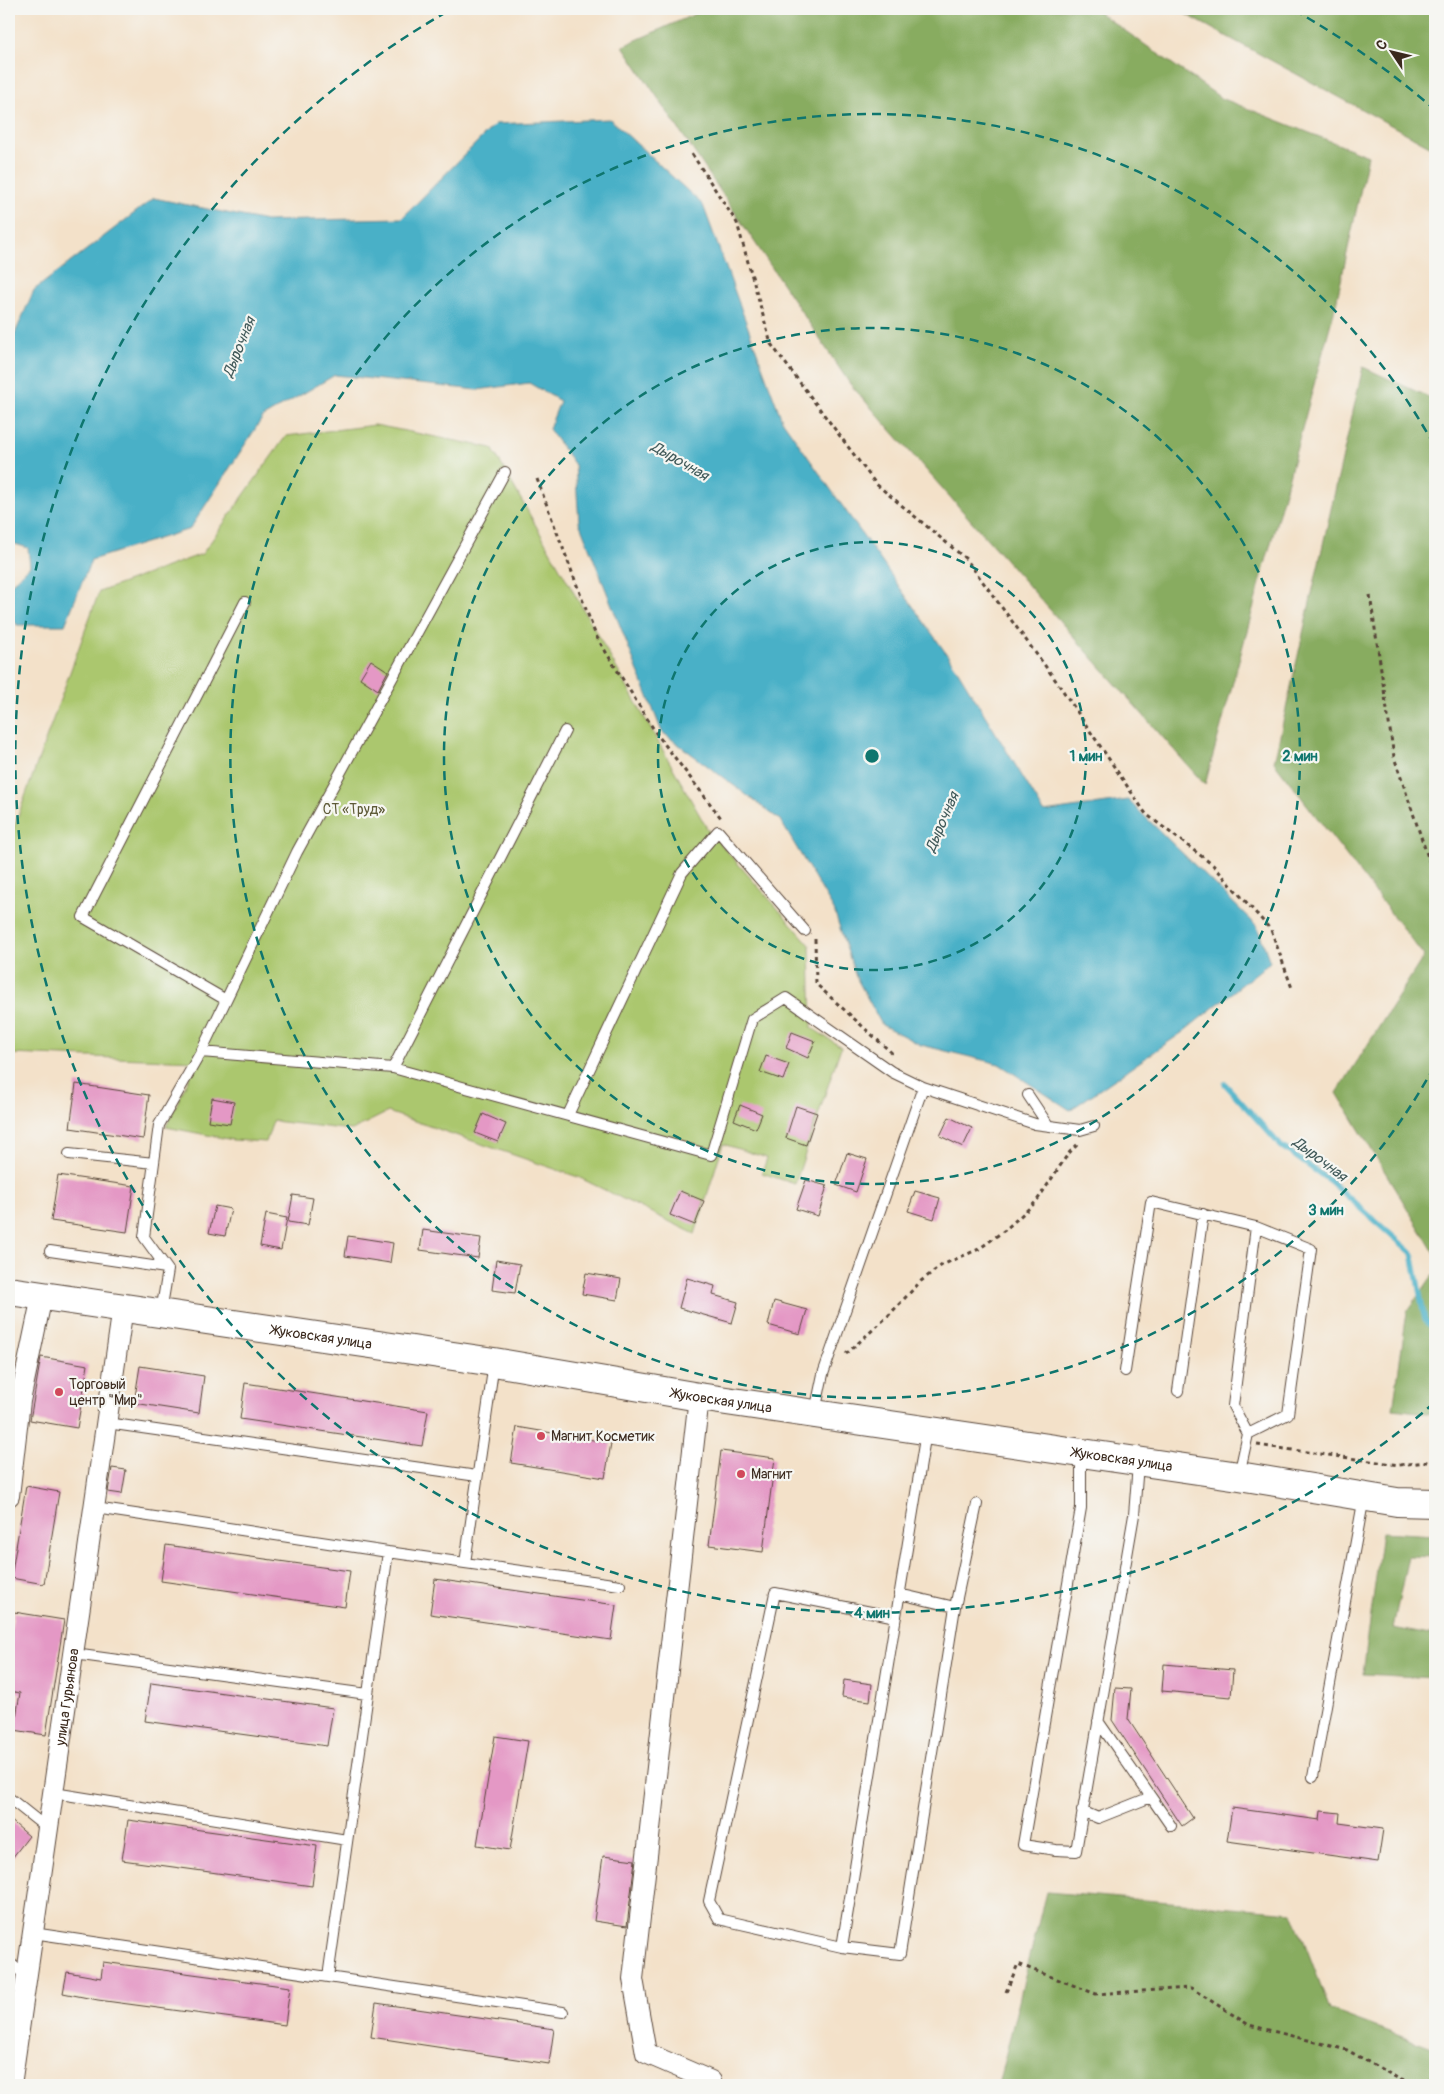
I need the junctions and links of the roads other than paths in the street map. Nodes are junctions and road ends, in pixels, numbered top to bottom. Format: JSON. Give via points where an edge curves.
{"nodes":[{"id":1,"x":505,"y":472,"type":"dead end"},
{"id":2,"x":245,"y":602,"type":"dead end"},
{"id":3,"x":565,"y":731,"type":"dead end"},
{"id":4,"x":810,"y":931,"type":"road end"},
{"id":5,"x":226,"y":1000,"type":"junction"},
{"id":6,"x":201,"y":1052,"type":"junction"},
{"id":7,"x":393,"y":1068,"type":"junction"},
{"id":8,"x":923,"y":1087,"type":"junction"},
{"id":9,"x":1028,"y":1095,"type":"dead end"},
{"id":10,"x":568,"y":1114,"type":"junction"},
{"id":11,"x":1048,"y":1126,"type":"junction"},
{"id":12,"x":1094,"y":1126,"type":"road end"},
{"id":13,"x":69,"y":1154,"type":"dead end"},
{"id":14,"x":154,"y":1163,"type":"junction"},
{"id":15,"x":1203,"y":1214,"type":"junction"},
{"id":16,"x":1256,"y":1227,"type":"junction"},
{"id":17,"x":50,"y":1251,"type":"dead end"},
{"id":18,"x":166,"y":1268,"type":"junction"},
{"id":19,"x":9,"y":1291,"type":"edge"},
{"id":20,"x":42,"y":1296,"type":"junction"},
{"id":21,"x":123,"y":1307,"type":"junction"},
{"id":22,"x":161,"y":1313,"type":"junction"},
{"id":23,"x":494,"y":1362,"type":"junction"},
{"id":24,"x":1126,"y":1371,"type":"dead end"},
{"id":25,"x":1178,"y":1391,"type":"dead end"},
{"id":26,"x":699,"y":1397,"type":"junction"},
{"id":27,"x":14,"y":1400,"type":"edge"},
{"id":28,"x":814,"y":1413,"type":"junction"},
{"id":29,"x":107,"y":1423,"type":"junction"},
{"id":30,"x":926,"y":1431,"type":"junction"},
{"id":31,"x":1247,"y":1439,"type":"junction"},
{"id":32,"x":1082,"y":1454,"type":"junction"},
{"id":33,"x":1138,"y":1462,"type":"junction"},
{"id":34,"x":477,"y":1476,"type":"junction"},
{"id":35,"x":1239,"y":1476,"type":"junction"},
{"id":36,"x":9,"y":1496,"type":"edge"},
{"id":37,"x":1364,"y":1496,"type":"junction"},
{"id":38,"x":1435,"y":1503,"type":"edge"},
{"id":39,"x":977,"y":1504,"type":"dead end"},
{"id":40,"x":95,"y":1508,"type":"junction"},
{"id":41,"x":388,"y":1552,"type":"junction"},
{"id":42,"x":465,"y":1563,"type":"junction"},
{"id":43,"x":620,"y":1585,"type":"dead end"},
{"id":44,"x":900,"y":1594,"type":"junction"},
{"id":45,"x":955,"y":1607,"type":"junction"},
{"id":46,"x":896,"y":1617,"type":"junction"},
{"id":47,"x":74,"y":1654,"type":"junction"},
{"id":48,"x":367,"y":1694,"type":"junction"},
{"id":49,"x":1098,"y":1721,"type":"junction"},
{"id":50,"x":1314,"y":1777,"type":"dead end"},
{"id":51,"x":54,"y":1793,"type":"junction"},
{"id":52,"x":1151,"y":1797,"type":"junction"},
{"id":53,"x":9,"y":1798,"type":"edge"},
{"id":54,"x":1082,"y":1811,"type":"junction"},
{"id":55,"x":1171,"y":1826,"type":"dead end"},
{"id":56,"x":48,"y":1829,"type":"junction"},
{"id":57,"x":347,"y":1840,"type":"junction"},
{"id":58,"x":34,"y":1933,"type":"junction"},
{"id":59,"x":842,"y":1947,"type":"junction"},
{"id":60,"x":9,"y":1962,"type":"edge"},
{"id":61,"x":27,"y":1976,"type":"junction"},
{"id":62,"x":328,"y":1977,"type":"junction"},
{"id":63,"x":563,"y":2012,"type":"dead end"},
{"id":64,"x":11,"y":2074,"type":"edge"},
{"id":65,"x":710,"y":2085,"type":"edge"}],
"edges":[{"from":1,"to":5,"type":"lane","via":[[297,852]]},
{"from":2,"to":5,"type":"lane","via":[[83,917]]},
{"from":3,"to":7,"type":"lane"},
{"from":4,"to":10,"type":"lane","via":[[718,831],[682,873]]},
{"from":5,"to":6,"type":"lane"},
{"from":6,"to":7,"type":"lane"},
{"from":6,"to":14,"type":"lane","via":[[159,1125]]},
{"from":7,"to":10,"type":"lane"},
{"from":8,"to":10,"type":"lane","via":[[892,1072],[786,998],[752,1019],[711,1155]]},
{"from":8,"to":11,"type":"lane"},
{"from":8,"to":28,"type":"lane","via":[[823,1374]]},
{"from":9,"to":11,"type":"lane"},
{"from":11,"to":12,"type":"lane","via":[[1080,1130]]},
{"from":13,"to":14,"type":"lane"},
{"from":14,"to":18,"type":"lane","via":[[144,1237]]},
{"from":15,"to":16,"type":"lane"},
{"from":15,"to":24,"type":"lane","via":[[1151,1202]]},
{"from":15,"to":25,"type":"lane"},
{"from":16,"to":31,"type":"lane","via":[[1233,1406]]},
{"from":16,"to":31,"type":"lane","via":[[1311,1249],[1288,1414]]},
{"from":17,"to":18,"type":"lane"},
{"from":18,"to":22,"type":"lane"},
{"from":19,"to":20,"type":"main road","name":"Жуковская улица"},
{"from":20,"to":21,"type":"main road","name":"Жуковская улица"},
{"from":20,"to":27,"type":"street"},
{"from":21,"to":22,"type":"main road","name":"Жуковская улица"},
{"from":21,"to":29,"type":"street","name":"улица Гурьянова"},
{"from":22,"to":23,"type":"main road","name":"Жуковская улица"},
{"from":23,"to":26,"type":"main road","name":"Жуковская улица"},
{"from":23,"to":34,"type":"lane"},
{"from":26,"to":28,"type":"main road","name":"Жуковская улица"},
{"from":26,"to":65,"type":"street","via":[[633,1979],[646,2053],[711,2081]]},
{"from":27,"to":36,"type":"street"},
{"from":28,"to":30,"type":"main road","name":"Жуковская улица"},
{"from":29,"to":34,"type":"lane"},
{"from":29,"to":40,"type":"street","name":"улица Гурьянова"},
{"from":30,"to":32,"type":"main road","name":"Жуковская улица"},
{"from":30,"to":44,"type":"lane"},
{"from":31,"to":35,"type":"lane"},
{"from":32,"to":33,"type":"main road","name":"Жуковская улица"},
{"from":32,"to":54,"type":"lane","via":[[1081,1508],[1023,1845],[1076,1851]]},
{"from":33,"to":35,"type":"main road","name":"Жуковская улица"},
{"from":33,"to":49,"type":"lane","via":[[1134,1515]]},
{"from":34,"to":42,"type":"lane"},
{"from":35,"to":37,"type":"main road","name":"Жуковская улица"},
{"from":37,"to":38,"type":"main road","name":"Жуковская улица","via":[[1398,1502]]},
{"from":37,"to":50,"type":"lane"},
{"from":39,"to":45,"type":"lane"},
{"from":40,"to":41,"type":"lane"},
{"from":40,"to":47,"type":"street","name":"улица Гурьянова"},
{"from":41,"to":42,"type":"lane"},
{"from":41,"to":48,"type":"lane"},
{"from":42,"to":43,"type":"lane"},
{"from":44,"to":45,"type":"lane"},
{"from":44,"to":46,"type":"lane"},
{"from":45,"to":59,"type":"lane","via":[[900,1954]]},
{"from":46,"to":59,"type":"lane"},
{"from":46,"to":59,"type":"lane","via":[[775,1593],[709,1901],[719,1919]]},
{"from":47,"to":48,"type":"lane"},
{"from":47,"to":51,"type":"street","name":"улица Гурьянова"},
{"from":48,"to":57,"type":"lane"},
{"from":49,"to":52,"type":"lane"},
{"from":49,"to":54,"type":"lane"},
{"from":51,"to":56,"type":"street","name":"улица Гурьянова"},
{"from":51,"to":57,"type":"lane"},
{"from":52,"to":54,"type":"lane","via":[[1098,1818]]},
{"from":52,"to":55,"type":"lane"},
{"from":53,"to":56,"type":"lane"},
{"from":56,"to":58,"type":"street","name":"улица Гурьянова"},
{"from":57,"to":62,"type":"lane"},
{"from":58,"to":61,"type":"street","name":"улица Гурьянова"},
{"from":58,"to":62,"type":"lane"},
{"from":60,"to":61,"type":"lane"},
{"from":61,"to":64,"type":"street","name":"улица Гурьянова"},
{"from":62,"to":63,"type":"lane"}]}
